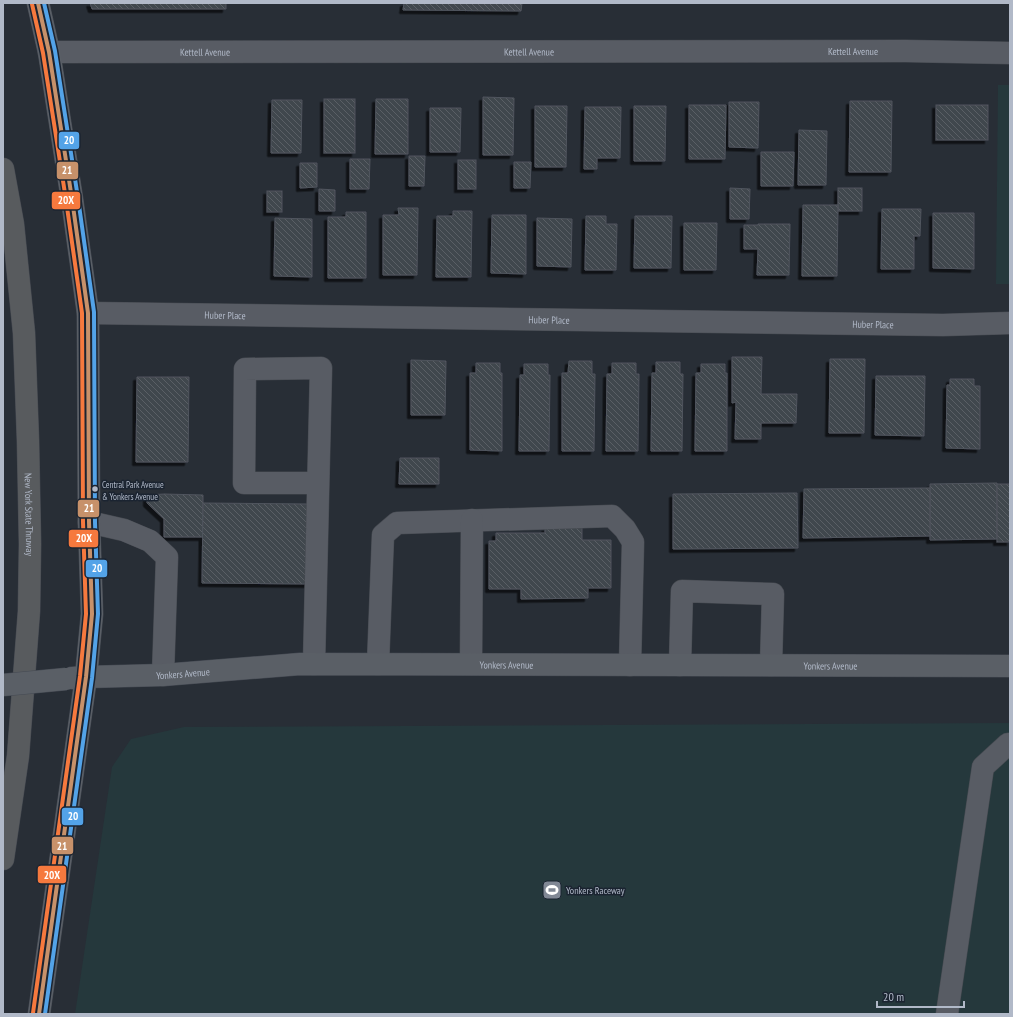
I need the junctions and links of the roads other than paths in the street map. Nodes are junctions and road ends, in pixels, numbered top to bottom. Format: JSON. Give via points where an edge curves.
{"nodes":[{"id":1,"x":38,"y":3,"type":"edge"},
{"id":2,"x":49,"y":52,"type":"junction"},
{"id":3,"x":1010,"y":53,"type":"edge"},
{"id":4,"x":3,"y":169,"type":"edge"},
{"id":5,"x":88,"y":313,"type":"junction"},
{"id":6,"x":1010,"y":323,"type":"edge"},
{"id":7,"x":318,"y":483,"type":"junction"},
{"id":8,"x":472,"y":520,"type":"junction"},
{"id":9,"x":89,"y":522,"type":"junction"},
{"id":10,"x":314,"y":664,"type":"junction"},
{"id":11,"x":378,"y":664,"type":"junction"},
{"id":12,"x":471,"y":664,"type":"junction"},
{"id":13,"x":630,"y":665,"type":"junction"},
{"id":14,"x":680,"y":665,"type":"junction"},
{"id":15,"x":771,"y":665,"type":"junction"},
{"id":16,"x":1010,"y":666,"type":"edge"},
{"id":17,"x":163,"y":675,"type":"junction"},
{"id":18,"x":76,"y":678,"type":"junction"},
{"id":19,"x":3,"y":684,"type":"edge"},
{"id":20,"x":1010,"y":744,"type":"edge"},
{"id":21,"x":3,"y":859,"type":"edge"},
{"id":22,"x":39,"y":1014,"type":"edge"},
{"id":23,"x":947,"y":1014,"type":"edge"}],
"edges":[{"from":1,"to":2,"type":"main road"},
{"from":2,"to":3,"type":"street","name":"Kettell Avenue"},
{"from":2,"to":5,"type":"main road"},
{"from":4,"to":21,"type":"highway","name":"New York State Thruway","via":[[13,224],[24,333],[30,544],[29,611],[18,756]]},
{"from":5,"to":6,"type":"street","name":"Huber Place","via":[[943,325]]},
{"from":5,"to":9,"type":"main road"},
{"from":7,"to":7,"type":"street","via":[[321,368],[245,368],[244,483]]},
{"from":7,"to":10,"type":"street"},
{"from":8,"to":11,"type":"street","via":[[397,522],[382,535]]},
{"from":8,"to":12,"type":"street"},
{"from":8,"to":13,"type":"street","via":[[612,516],[625,528],[632,542]]},
{"from":9,"to":17,"type":"street","via":[[124,530],[150,541],[167,557]]},
{"from":9,"to":18,"type":"main road","via":[[92,618]]},
{"from":10,"to":11,"type":"main road","name":"Yonkers Avenue"},
{"from":10,"to":17,"type":"main road","name":"Yonkers Avenue"},
{"from":11,"to":12,"type":"main road","name":"Yonkers Avenue"},
{"from":12,"to":13,"type":"main road","name":"Yonkers Avenue"},
{"from":13,"to":14,"type":"main road","name":"Yonkers Avenue"},
{"from":14,"to":15,"type":"main road","name":"Yonkers Avenue"},
{"from":14,"to":15,"type":"street","via":[[682,591],[773,594]]},
{"from":15,"to":16,"type":"main road","name":"Yonkers Avenue"},
{"from":17,"to":18,"type":"main road","name":"Yonkers Avenue"},
{"from":18,"to":19,"type":"main road","name":"Yonkers Avenue","bridge":true},
{"from":18,"to":22,"type":"main road"},
{"from":20,"to":23,"type":"street","via":[[983,767]]}]}
